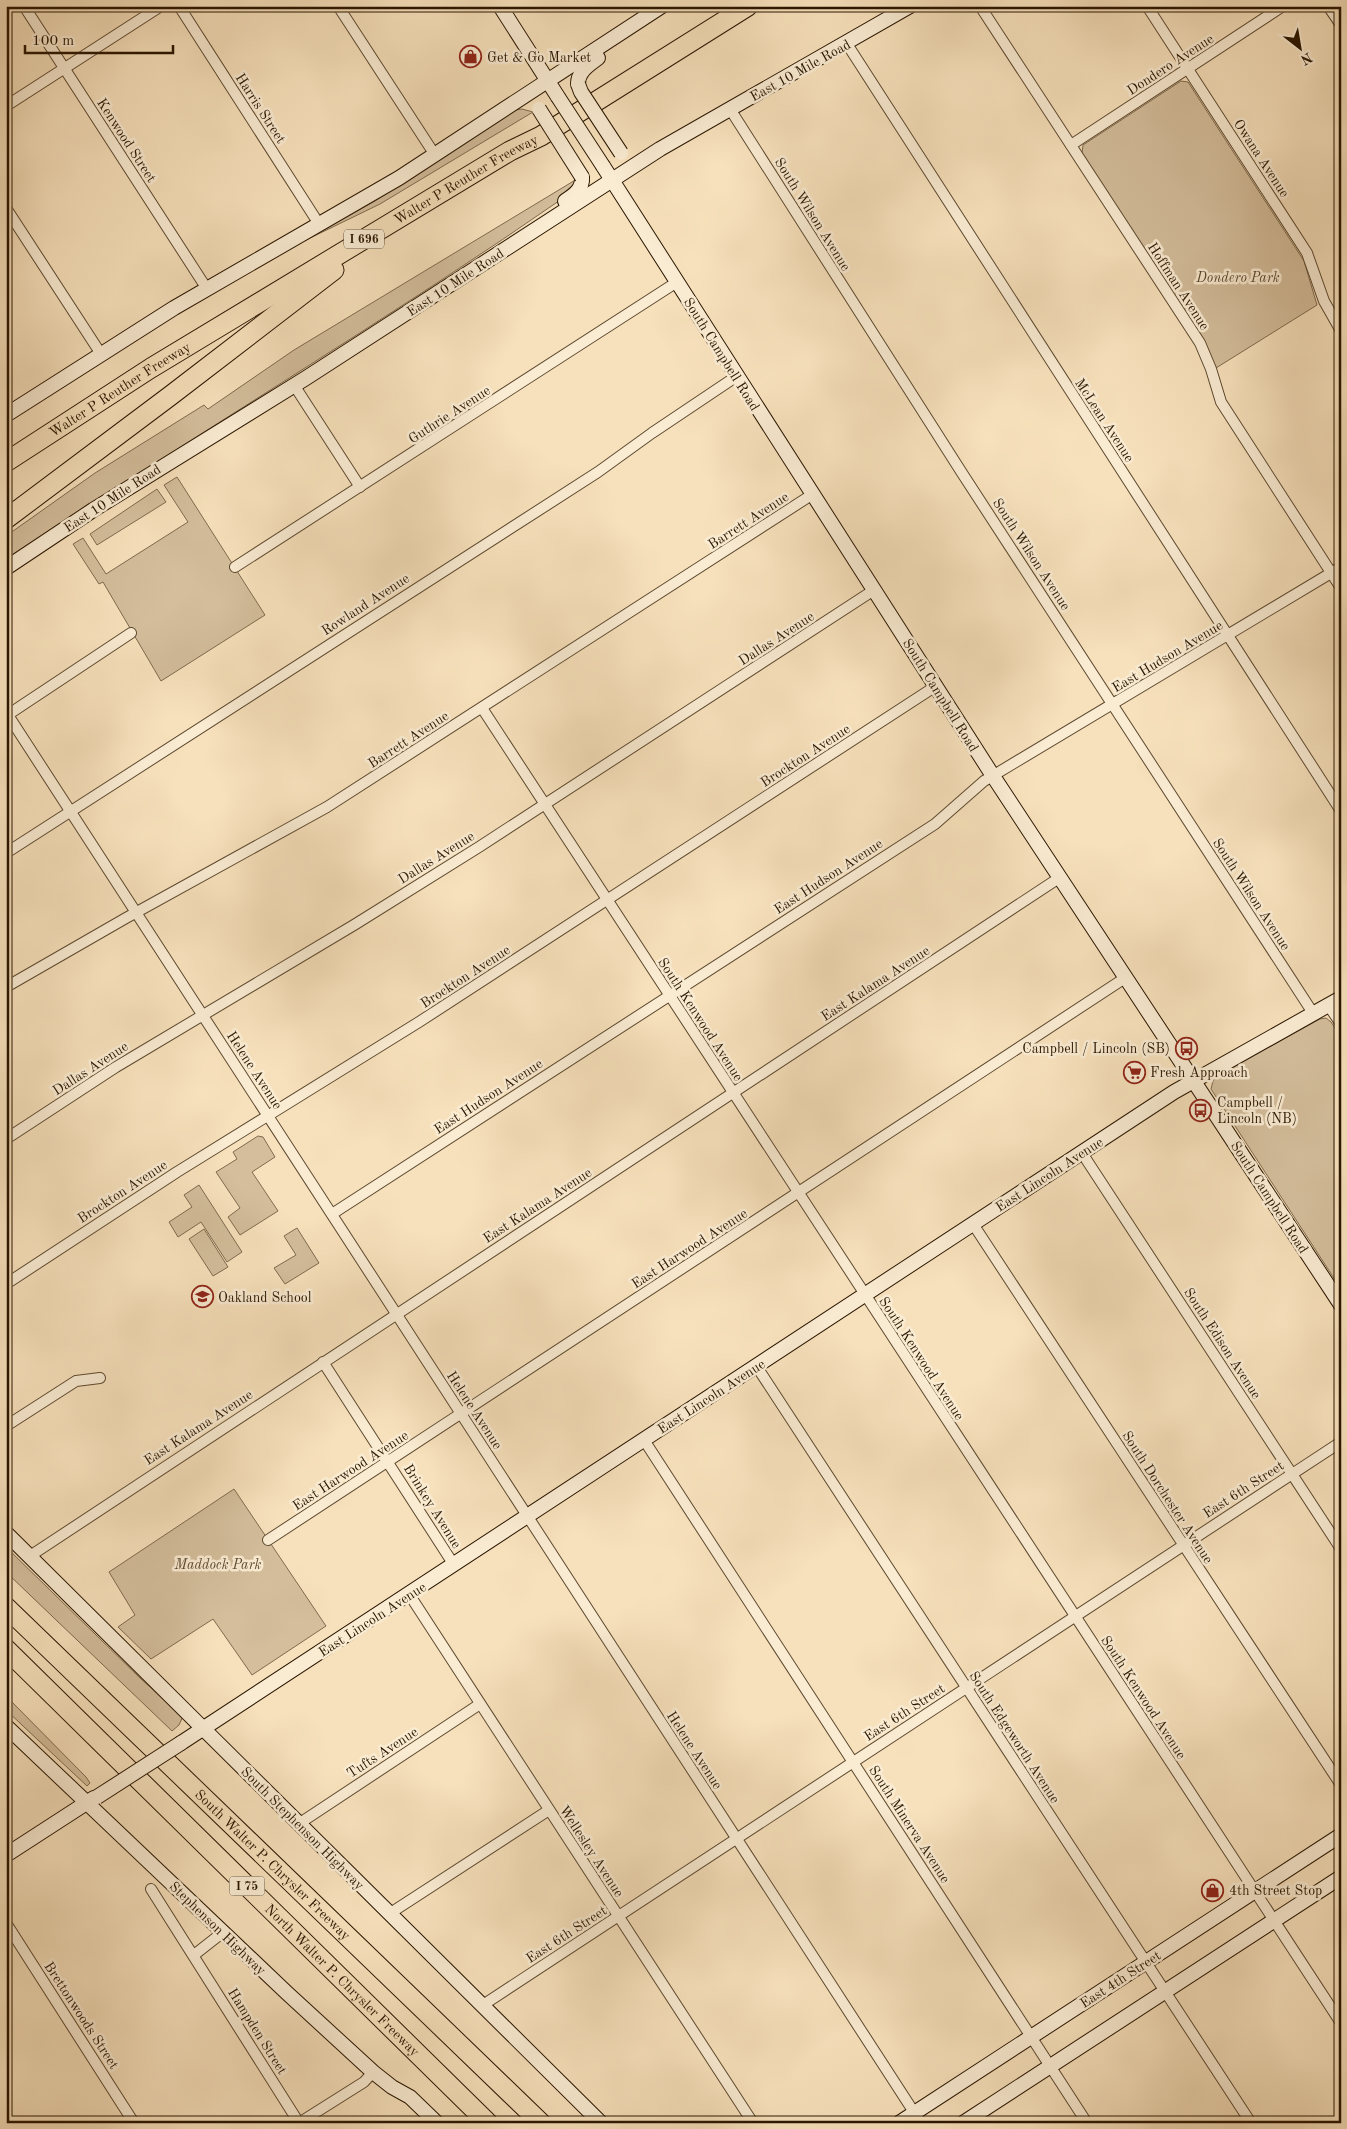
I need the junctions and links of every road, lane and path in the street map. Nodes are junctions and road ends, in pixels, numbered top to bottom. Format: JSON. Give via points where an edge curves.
{"nodes":[{"id":1,"x":24,"y":6,"type":"edge"},
{"id":2,"x":161,"y":6,"type":"edge"},
{"id":3,"x":179,"y":6,"type":"edge"},
{"id":4,"x":338,"y":6,"type":"edge"},
{"id":5,"x":500,"y":6,"type":"edge"},
{"id":6,"x":748,"y":6,"type":"edge"},
{"id":7,"x":910,"y":6,"type":"edge"},
{"id":8,"x":980,"y":6,"type":"edge"},
{"id":9,"x":1147,"y":6,"type":"edge"},
{"id":10,"x":1284,"y":6,"type":"edge"},
{"id":11,"x":1328,"y":6,"type":"edge"},
{"id":12,"x":658,"y":8,"type":"edge"},
{"id":13,"x":1341,"y":25,"type":"edge"},
{"id":14,"x":847,"y":44,"type":"junction"},
{"id":15,"x":64,"y":69,"type":"junction"},
{"id":16,"x":1188,"y":69,"type":"junction"},
{"id":17,"x":548,"y":81,"type":"junction"},
{"id":18,"x":514,"y":104,"type":"junction"},
{"id":19,"x":6,"y":106,"type":"edge"},
{"id":20,"x":730,"y":109,"type":"junction"},
{"id":21,"x":1071,"y":145,"type":"junction"},
{"id":22,"x":435,"y":155,"type":"junction"},
{"id":23,"x":647,"y":158,"type":"junction"},
{"id":24,"x":612,"y":180,"type":"junction"},
{"id":25,"x":6,"y":208,"type":"edge"},
{"id":26,"x":402,"y":216,"type":"junction"},
{"id":27,"x":320,"y":224,"type":"junction"},
{"id":28,"x":491,"y":258,"type":"junction"},
{"id":29,"x":677,"y":282,"type":"junction"},
{"id":30,"x":206,"y":289,"type":"junction"},
{"id":31,"x":1341,"y":331,"type":"edge"},
{"id":32,"x":101,"y":354,"type":"junction"},
{"id":33,"x":737,"y":376,"type":"junction"},
{"id":34,"x":294,"y":385,"type":"junction"},
{"id":35,"x":6,"y":414,"type":"edge"},
{"id":36,"x":6,"y":462,"type":"edge"},
{"id":37,"x":360,"y":487,"type":"junction"},
{"id":38,"x":813,"y":494,"type":"junction"},
{"id":39,"x":6,"y":519,"type":"edge"},
{"id":40,"x":235,"y":567,"type":"dead end"},
{"id":41,"x":1341,"y":567,"type":"edge"},
{"id":42,"x":6,"y":568,"type":"edge"},
{"id":43,"x":1331,"y":573,"type":"junction"},
{"id":44,"x":1341,"y":588,"type":"edge"},
{"id":45,"x":874,"y":590,"type":"junction"},
{"id":46,"x":131,"y":633,"type":"dead end"},
{"id":47,"x":1227,"y":635,"type":"junction"},
{"id":48,"x":936,"y":686,"type":"junction"},
{"id":49,"x":1113,"y":704,"type":"junction"},
{"id":50,"x":482,"y":708,"type":"junction"},
{"id":51,"x":7,"y":714,"type":"edge"},
{"id":52,"x":993,"y":776,"type":"junction"},
{"id":53,"x":545,"y":803,"type":"junction"},
{"id":54,"x":71,"y":811,"type":"junction"},
{"id":55,"x":1341,"y":811,"type":"edge"},
{"id":56,"x":6,"y":853,"type":"edge"},
{"id":57,"x":1060,"y":878,"type":"junction"},
{"id":58,"x":607,"y":900,"type":"junction"},
{"id":59,"x":136,"y":912,"type":"junction"},
{"id":60,"x":1125,"y":978,"type":"junction"},
{"id":61,"x":6,"y":988,"type":"edge"},
{"id":62,"x":669,"y":995,"type":"junction"},
{"id":63,"x":1335,"y":1002,"type":"edge"},
{"id":64,"x":1313,"y":1013,"type":"junction"},
{"id":65,"x":203,"y":1015,"type":"junction"},
{"id":66,"x":1341,"y":1024,"type":"edge"},
{"id":67,"x":1193,"y":1080,"type":"junction"},
{"id":68,"x":733,"y":1093,"type":"junction"},
{"id":69,"x":268,"y":1116,"type":"junction"},
{"id":70,"x":6,"y":1139,"type":"edge"},
{"id":71,"x":1082,"y":1153,"type":"junction"},
{"id":72,"x":798,"y":1192,"type":"junction"},
{"id":73,"x":332,"y":1214,"type":"junction"},
{"id":74,"x":973,"y":1224,"type":"junction"},
{"id":75,"x":6,"y":1284,"type":"edge"},
{"id":76,"x":865,"y":1296,"type":"junction"},
{"id":77,"x":1341,"y":1305,"type":"edge"},
{"id":78,"x":396,"y":1314,"type":"junction"},
{"id":79,"x":323,"y":1362,"type":"junction"},
{"id":80,"x":757,"y":1366,"type":"junction"},
{"id":81,"x":100,"y":1378,"type":"dead end"},
{"id":82,"x":461,"y":1414,"type":"junction"},
{"id":83,"x":6,"y":1426,"type":"edge"},
{"id":84,"x":644,"y":1440,"type":"junction"},
{"id":85,"x":1341,"y":1442,"type":"edge"},
{"id":86,"x":388,"y":1462,"type":"junction"},
{"id":87,"x":1292,"y":1473,"type":"junction"},
{"id":88,"x":527,"y":1517,"type":"junction"},
{"id":89,"x":6,"y":1533,"type":"edge"},
{"id":90,"x":268,"y":1540,"type":"dead end"},
{"id":91,"x":1183,"y":1545,"type":"junction"},
{"id":92,"x":1341,"y":1549,"type":"edge"},
{"id":93,"x":30,"y":1556,"type":"junction"},
{"id":94,"x":454,"y":1565,"type":"junction"},
{"id":95,"x":409,"y":1594,"type":"junction"},
{"id":96,"x":6,"y":1599,"type":"edge"},
{"id":97,"x":6,"y":1607,"type":"edge"},
{"id":98,"x":1075,"y":1616,"type":"junction"},
{"id":99,"x":31,"y":1630,"type":"junction"},
{"id":100,"x":6,"y":1649,"type":"edge"},
{"id":101,"x":966,"y":1688,"type":"junction"},
{"id":102,"x":480,"y":1704,"type":"junction"},
{"id":103,"x":6,"y":1726,"type":"edge"},
{"id":104,"x":204,"y":1728,"type":"junction"},
{"id":105,"x":853,"y":1762,"type":"junction"},
{"id":106,"x":1341,"y":1785,"type":"edge"},
{"id":107,"x":91,"y":1800,"type":"junction"},
{"id":108,"x":549,"y":1810,"type":"junction"},
{"id":109,"x":300,"y":1824,"type":"junction"},
{"id":110,"x":1341,"y":1835,"type":"edge"},
{"id":111,"x":737,"y":1838,"type":"junction"},
{"id":112,"x":6,"y":1855,"type":"edge"},
{"id":113,"x":1341,"y":1877,"type":"edge"},
{"id":114,"x":151,"y":1889,"type":"dead end"},
{"id":115,"x":1255,"y":1891,"type":"junction"},
{"id":116,"x":389,"y":1914,"type":"junction"},
{"id":117,"x":618,"y":1916,"type":"junction"},
{"id":118,"x":1274,"y":1921,"type":"junction"},
{"id":119,"x":6,"y":1923,"type":"edge"},
{"id":120,"x":222,"y":1932,"type":"junction"},
{"id":121,"x":194,"y":1955,"type":"junction"},
{"id":122,"x":1146,"y":1962,"type":"junction"},
{"id":123,"x":1165,"y":1992,"type":"junction"},
{"id":124,"x":483,"y":2006,"type":"junction"},
{"id":125,"x":1341,"y":2023,"type":"edge"},
{"id":126,"x":1032,"y":2037,"type":"junction"},
{"id":127,"x":456,"y":2041,"type":"junction"},
{"id":128,"x":1050,"y":2066,"type":"junction"},
{"id":129,"x":373,"y":2072,"type":"junction"},
{"id":130,"x":918,"y":2118,"type":"edge"},
{"id":131,"x":134,"y":2123,"type":"edge"},
{"id":132,"x":299,"y":2123,"type":"edge"},
{"id":133,"x":437,"y":2123,"type":"edge"},
{"id":134,"x":488,"y":2123,"type":"edge"},
{"id":135,"x":541,"y":2123,"type":"edge"},
{"id":136,"x":555,"y":2123,"type":"edge"},
{"id":137,"x":601,"y":2123,"type":"edge"},
{"id":138,"x":753,"y":2123,"type":"edge"},
{"id":139,"x":899,"y":2123,"type":"edge"},
{"id":140,"x":963,"y":2123,"type":"edge"},
{"id":141,"x":1088,"y":2123,"type":"edge"},
{"id":142,"x":1251,"y":2123,"type":"edge"}],
"edges":[{"from":1,"to":15,"type":"street","name":"Kenwood Street"},
{"from":2,"to":15,"type":"street"},
{"from":3,"to":27,"type":"street","name":"Harris Street"},
{"from":4,"to":22,"type":"street"},
{"from":5,"to":17,"type":"street","name":"South Campbell Road"},
{"from":6,"to":26,"type":"highway","name":"Walter P Reuther Freeway","number":"I 696","via":[[548,131]]},
{"from":7,"to":14,"type":"street","name":"East 10 Mile Road"},
{"from":8,"to":21,"type":"street","name":"Hoffman Avenue"},
{"from":9,"to":16,"type":"street","name":"Owana Avenue"},
{"from":10,"to":16,"type":"street","name":"Dondero Avenue"},
{"from":11,"to":13,"type":"street"},
{"from":12,"to":17,"type":"street"},
{"from":12,"to":23,"type":"street","bridge":true,"via":[[620,43],[583,70],[578,84],[621,153]]},
{"from":14,"to":20,"type":"street","name":"East 10 Mile Road"},
{"from":14,"to":47,"type":"street","name":"McLean Avenue"},
{"from":15,"to":19,"type":"street"},
{"from":15,"to":30,"type":"street","name":"Kenwood Street"},
{"from":16,"to":21,"type":"street","name":"Dondero Avenue"},
{"from":16,"to":31,"type":"street","name":"Owana Avenue","via":[[1307,253],[1324,301]]},
{"from":17,"to":18,"type":"street"},
{"from":17,"to":24,"type":"street","name":"South Campbell Road","bridge":true},
{"from":18,"to":22,"type":"street"},
{"from":18,"to":28,"type":"street","bridge":true,"via":[[527,102],[539,109],[582,177],[581,186]]},
{"from":20,"to":23,"type":"street","name":"East 10 Mile Road"},
{"from":20,"to":49,"type":"street","name":"South Wilson Avenue"},
{"from":21,"to":43,"type":"street","name":"Hoffman Avenue","via":[[1200,343],[1221,402]]},
{"from":22,"to":27,"type":"street"},
{"from":23,"to":24,"type":"street","name":"East 10 Mile Road"},
{"from":24,"to":28,"type":"street","name":"East 10 Mile Road"},
{"from":24,"to":29,"type":"street","name":"South Campbell Road"},
{"from":25,"to":32,"type":"street"},
{"from":26,"to":36,"type":"highway","name":"Walter P Reuther Freeway","number":"I 696","via":[[86,408]]},
{"from":26,"to":39,"type":"highway"},
{"from":27,"to":30,"type":"street"},
{"from":28,"to":34,"type":"street","name":"East 10 Mile Road"},
{"from":29,"to":33,"type":"street","name":"South Campbell Road"},
{"from":29,"to":37,"type":"street","name":"Guthrie Avenue"},
{"from":30,"to":32,"type":"street"},
{"from":32,"to":35,"type":"street"},
{"from":33,"to":38,"type":"street","name":"South Campbell Road"},
{"from":33,"to":54,"type":"street","name":"Rowland Avenue","via":[[598,472]]},
{"from":34,"to":37,"type":"street"},
{"from":34,"to":42,"type":"street","name":"East 10 Mile Road"},
{"from":37,"to":40,"type":"street","name":"Guthrie Avenue"},
{"from":38,"to":45,"type":"street","name":"South Campbell Road"},
{"from":38,"to":50,"type":"street","name":"Barrett Avenue"},
{"from":41,"to":43,"type":"street","name":"East Hudson Avenue"},
{"from":43,"to":44,"type":"street","name":"Hoffman Avenue"},
{"from":43,"to":47,"type":"street","name":"East Hudson Avenue"},
{"from":45,"to":48,"type":"street","name":"South Campbell Road"},
{"from":45,"to":53,"type":"street","name":"Dallas Avenue"},
{"from":46,"to":51,"type":"street"},
{"from":47,"to":49,"type":"street","name":"East Hudson Avenue"},
{"from":47,"to":55,"type":"street","name":"McLean Avenue"},
{"from":48,"to":52,"type":"street","name":"South Campbell Road"},
{"from":48,"to":58,"type":"street","name":"Brockton Avenue"},
{"from":49,"to":52,"type":"street","name":"East Hudson Avenue"},
{"from":49,"to":64,"type":"street","name":"South Wilson Avenue"},
{"from":50,"to":53,"type":"street","name":"South Kenwood Avenue"},
{"from":50,"to":59,"type":"street","name":"Barrett Avenue","via":[[327,807]]},
{"from":51,"to":54,"type":"street","name":"Helene Avenue"},
{"from":52,"to":57,"type":"street","name":"South Campbell Road"},
{"from":52,"to":62,"type":"street","name":"East Hudson Avenue","via":[[935,824]]},
{"from":53,"to":58,"type":"street","name":"South Kenwood Avenue"},
{"from":53,"to":65,"type":"street","name":"Dallas Avenue","via":[[354,925]]},
{"from":54,"to":56,"type":"street","name":"Rowland Avenue"},
{"from":54,"to":59,"type":"street","name":"Helene Avenue"},
{"from":57,"to":60,"type":"street","name":"South Campbell Road"},
{"from":57,"to":68,"type":"street","name":"East Kalama Avenue"},
{"from":58,"to":62,"type":"street","name":"South Kenwood Avenue"},
{"from":58,"to":69,"type":"street","name":"Brockton Avenue"},
{"from":59,"to":61,"type":"street","name":"Barrett Avenue"},
{"from":59,"to":65,"type":"street","name":"Helene Avenue"},
{"from":60,"to":67,"type":"street","name":"South Campbell Road"},
{"from":60,"to":72,"type":"street","name":"East Harwood Avenue"},
{"from":62,"to":68,"type":"street","name":"South Kenwood Avenue"},
{"from":62,"to":73,"type":"street","name":"East Hudson Avenue"},
{"from":63,"to":64,"type":"street","name":"East Lincoln Avenue"},
{"from":63,"to":66,"type":"street"},
{"from":64,"to":67,"type":"street","name":"East Lincoln Avenue"},
{"from":65,"to":69,"type":"street","name":"Helene Avenue"},
{"from":65,"to":70,"type":"street","name":"Dallas Avenue"},
{"from":67,"to":71,"type":"street","name":"East Lincoln Avenue"},
{"from":67,"to":77,"type":"street","name":"South Campbell Road"},
{"from":68,"to":72,"type":"street","name":"South Kenwood Avenue"},
{"from":68,"to":78,"type":"street","name":"East Kalama Avenue"},
{"from":69,"to":73,"type":"street","name":"Helene Avenue"},
{"from":69,"to":75,"type":"street","name":"Brockton Avenue"},
{"from":71,"to":74,"type":"street","name":"East Lincoln Avenue"},
{"from":71,"to":87,"type":"street","name":"South Edison Avenue"},
{"from":72,"to":76,"type":"street","name":"South Kenwood Avenue"},
{"from":72,"to":82,"type":"street","name":"East Harwood Avenue"},
{"from":73,"to":78,"type":"street","name":"Helene Avenue"},
{"from":74,"to":76,"type":"street","name":"East Lincoln Avenue"},
{"from":74,"to":91,"type":"street","name":"South Dorchester Avenue"},
{"from":76,"to":80,"type":"street","name":"East Lincoln Avenue"},
{"from":76,"to":98,"type":"street","name":"South Kenwood Avenue"},
{"from":78,"to":79,"type":"street","name":"East Kalama Avenue"},
{"from":78,"to":82,"type":"street","name":"Helene Avenue"},
{"from":79,"to":86,"type":"street","name":"Brinkey Avenue"},
{"from":79,"to":93,"type":"street","name":"East Kalama Avenue"},
{"from":80,"to":84,"type":"street","name":"East Lincoln Avenue"},
{"from":80,"to":101,"type":"street","name":"South Edgeworth Avenue"},
{"from":81,"to":83,"type":"street","via":[[76,1381]]},
{"from":82,"to":86,"type":"street","name":"East Harwood Avenue"},
{"from":82,"to":88,"type":"street","name":"Helene Avenue"},
{"from":84,"to":88,"type":"street","name":"East Lincoln Avenue"},
{"from":84,"to":105,"type":"street","name":"South Minerva Avenue"},
{"from":85,"to":87,"type":"street","name":"East 6th Street"},
{"from":86,"to":90,"type":"street","name":"East Harwood Avenue"},
{"from":86,"to":94,"type":"street","name":"Brinkey Avenue"},
{"from":87,"to":91,"type":"street","name":"East 6th Street"},
{"from":87,"to":92,"type":"street","name":"South Edison Avenue"},
{"from":88,"to":94,"type":"street","name":"East Lincoln Avenue"},
{"from":88,"to":111,"type":"street","name":"Helene Avenue"},
{"from":89,"to":93,"type":"street","name":"South Stephenson Highway"},
{"from":91,"to":98,"type":"street","name":"East 6th Street"},
{"from":91,"to":106,"type":"street","name":"South Dorchester Avenue"},
{"from":93,"to":104,"type":"street","name":"South Stephenson Highway"},
{"from":94,"to":95,"type":"street","name":"East Lincoln Avenue"},
{"from":95,"to":102,"type":"street","name":"Wellesley Avenue"},
{"from":95,"to":104,"type":"street","name":"East Lincoln Avenue"},
{"from":96,"to":99,"type":"highway"},
{"from":97,"to":99,"type":"highway","name":"South Walter P. Chrysler Freeway","number":"I 75"},
{"from":98,"to":101,"type":"street","name":"East 6th Street"},
{"from":98,"to":115,"type":"street","name":"South Kenwood Avenue"},
{"from":99,"to":127,"type":"highway","name":"South Walter P. Chrysler Freeway","number":"I 75"},
{"from":100,"to":134,"type":"highway","name":"North Walter P. Chrysler Freeway","number":"I 75"},
{"from":101,"to":105,"type":"street","name":"East 6th Street"},
{"from":101,"to":122,"type":"street","name":"South Edgeworth Avenue"},
{"from":102,"to":108,"type":"street","name":"Wellesley Avenue"},
{"from":102,"to":109,"type":"street","name":"Tufts Avenue"},
{"from":103,"to":107,"type":"street","name":"Stephenson Highway"},
{"from":104,"to":107,"type":"street","name":"East Lincoln Avenue","bridge":true},
{"from":104,"to":109,"type":"street","name":"South Stephenson Highway"},
{"from":105,"to":111,"type":"street","name":"East 6th Street"},
{"from":105,"to":126,"type":"street","name":"South Minerva Avenue"},
{"from":107,"to":112,"type":"street","name":"East Lincoln Avenue"},
{"from":107,"to":120,"type":"street","name":"Stephenson Highway"},
{"from":108,"to":116,"type":"street"},
{"from":108,"to":117,"type":"street","name":"Wellesley Avenue"},
{"from":109,"to":116,"type":"street","name":"South Stephenson Highway"},
{"from":110,"to":115,"type":"street","name":"East 4th Street"},
{"from":111,"to":117,"type":"street","name":"East 6th Street"},
{"from":111,"to":130,"type":"street","name":"Helene Avenue"},
{"from":113,"to":118,"type":"street"},
{"from":114,"to":121,"type":"street","name":"Hampden Street"},
{"from":115,"to":118,"type":"street","name":"South Kenwood Avenue"},
{"from":115,"to":122,"type":"street","name":"East 4th Street"},
{"from":116,"to":124,"type":"street","name":"South Stephenson Highway"},
{"from":117,"to":124,"type":"street","name":"East 6th Street"},
{"from":117,"to":138,"type":"street","name":"Wellesley Avenue"},
{"from":118,"to":123,"type":"street"},
{"from":118,"to":125,"type":"street","name":"South Kenwood Avenue"},
{"from":119,"to":131,"type":"street","name":"Brettonwoods Street"},
{"from":120,"to":121,"type":"street"},
{"from":120,"to":129,"type":"street","name":"Stephenson Highway"},
{"from":121,"to":132,"type":"street","name":"Hampden Street"},
{"from":122,"to":123,"type":"street","name":"South Edgeworth Avenue"},
{"from":122,"to":126,"type":"street","name":"East 4th Street"},
{"from":123,"to":128,"type":"street"},
{"from":123,"to":142,"type":"street","name":"South Edgeworth Avenue"},
{"from":124,"to":137,"type":"street","name":"South Stephenson Highway"},
{"from":126,"to":128,"type":"street","name":"South Minerva Avenue"},
{"from":126,"to":130,"type":"street","name":"East 4th Street"},
{"from":127,"to":135,"type":"highway","name":"South Walter P. Chrysler Freeway","number":"I 75"},
{"from":127,"to":136,"type":"highway"},
{"from":128,"to":140,"type":"street"},
{"from":128,"to":141,"type":"street","name":"South Minerva Avenue"},
{"from":129,"to":132,"type":"street","via":[[364,2082]]},
{"from":129,"to":133,"type":"street","name":"Stephenson Highway","via":[[410,2097]]},
{"from":130,"to":139,"type":"street","name":"East 4th Street"}]}
